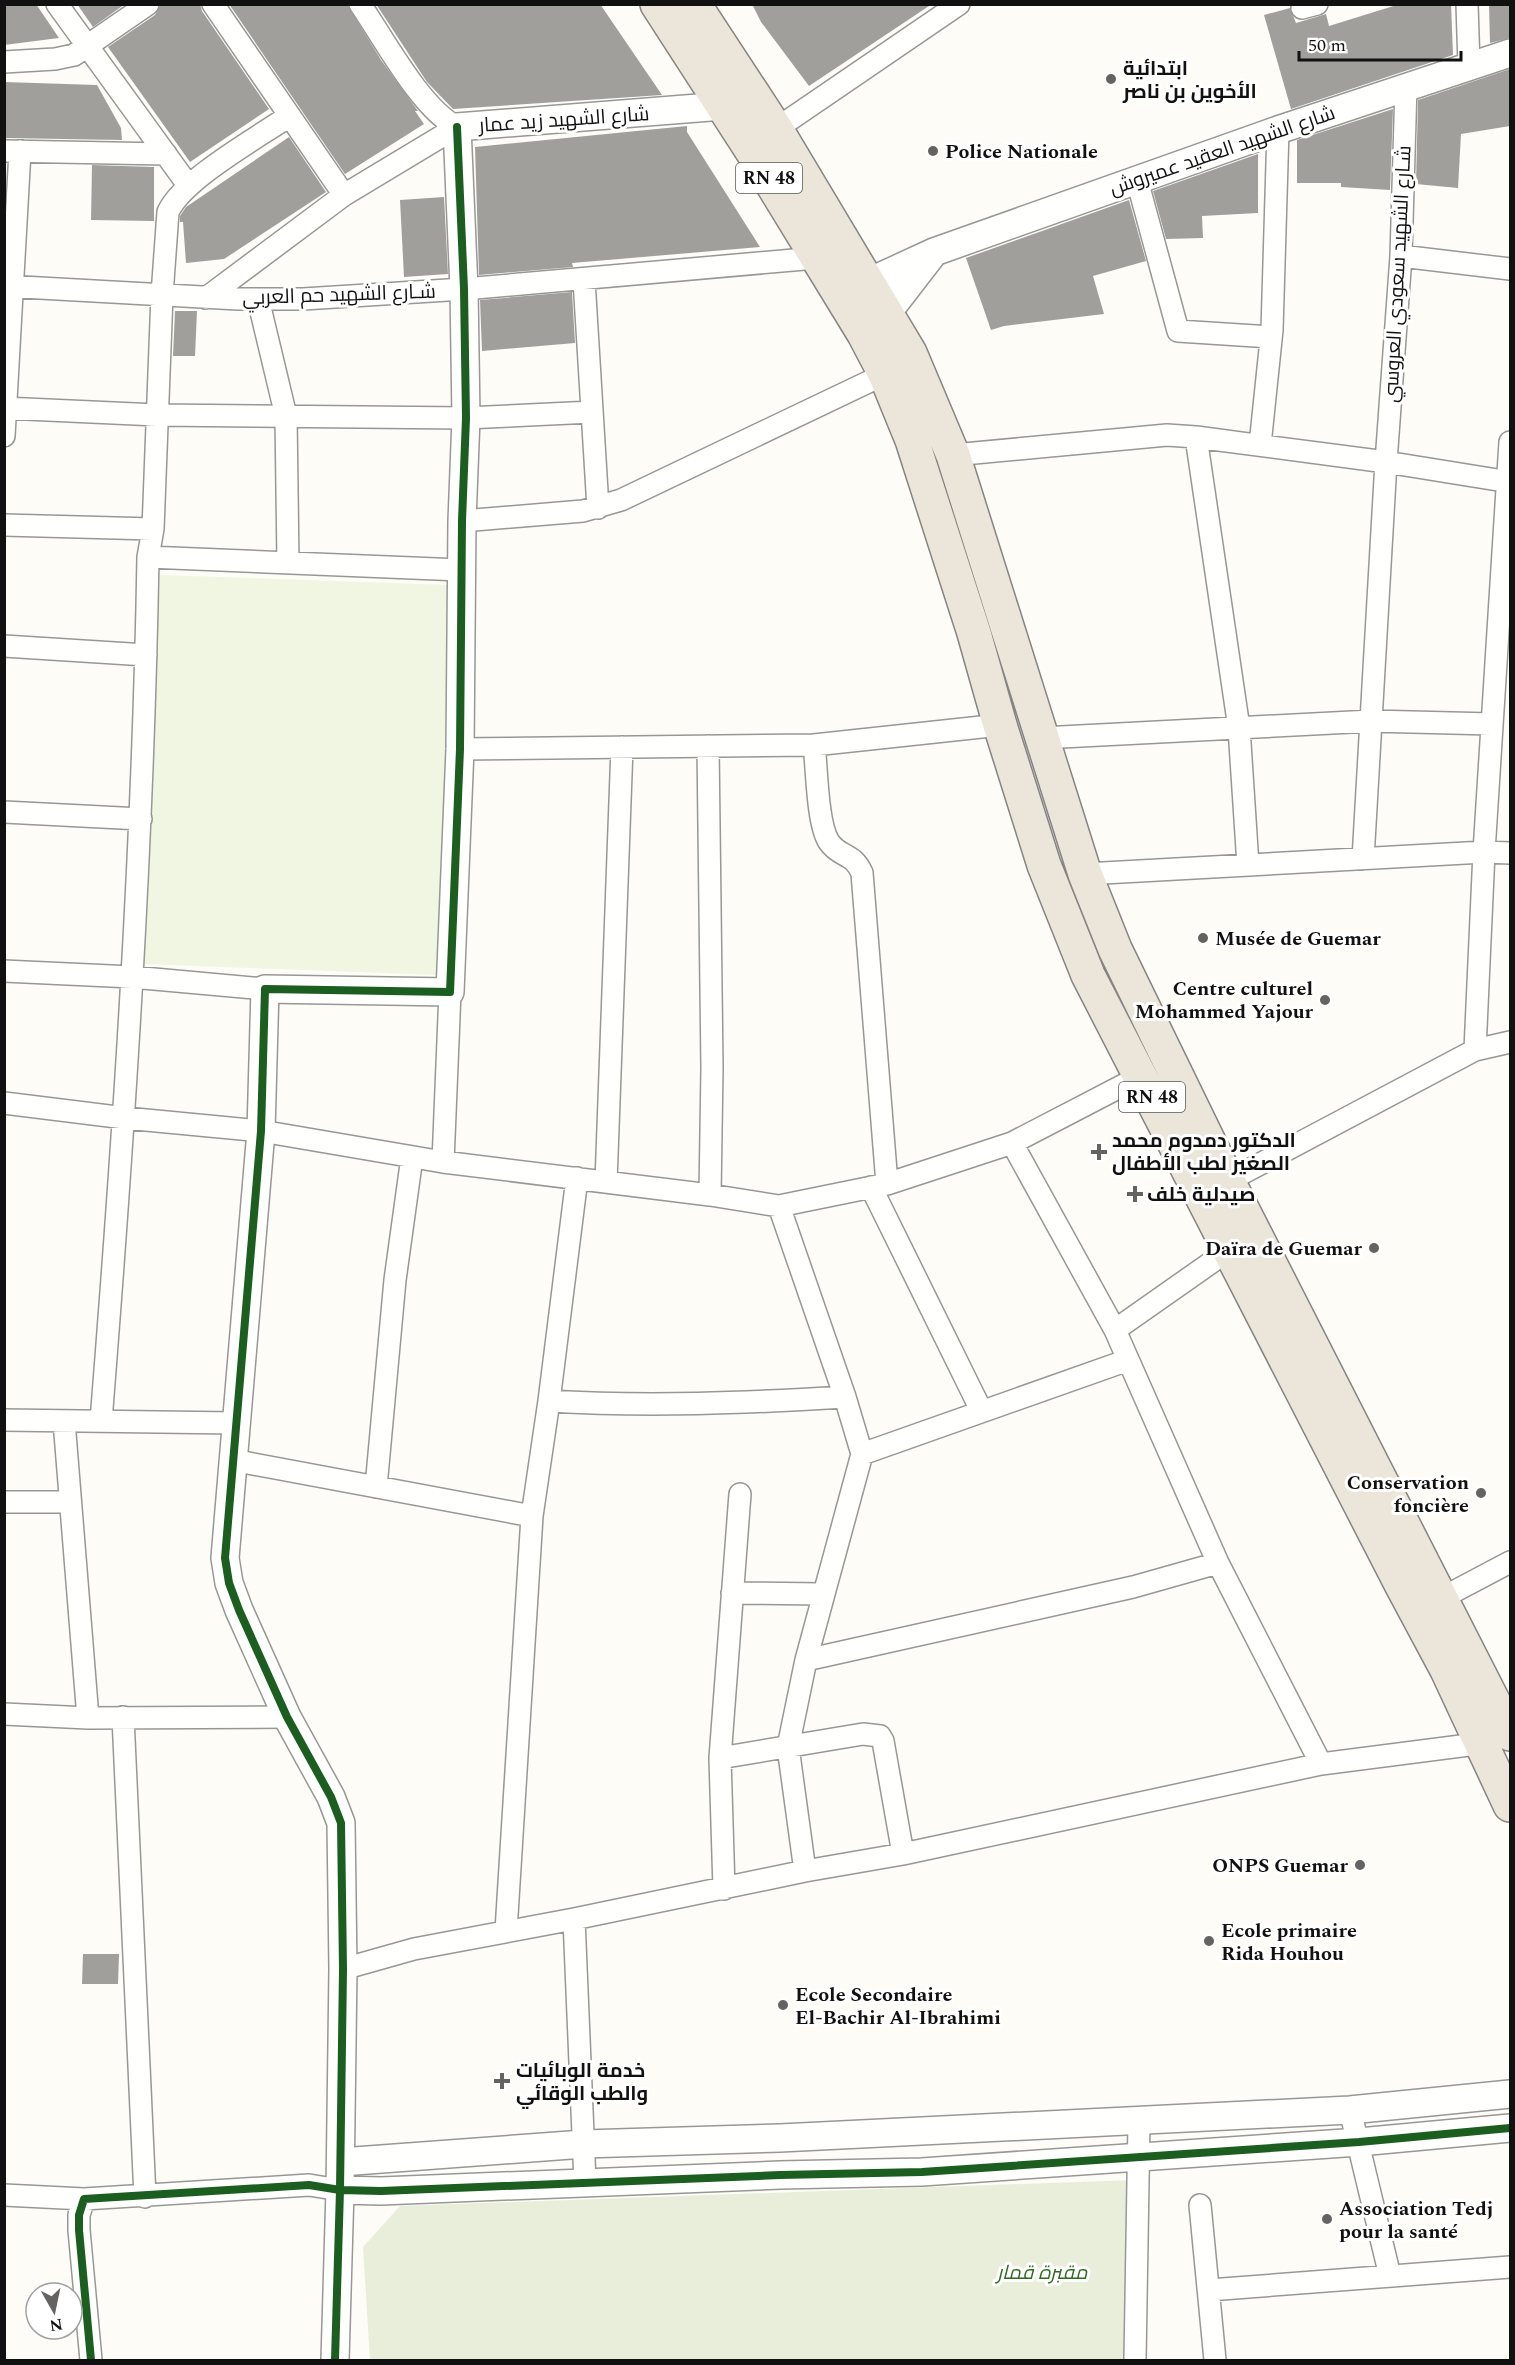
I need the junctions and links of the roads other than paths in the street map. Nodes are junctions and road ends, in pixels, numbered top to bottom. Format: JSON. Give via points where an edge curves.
{"nodes":[{"id":1,"x":57,"y":4,"type":"edge"},
{"id":2,"x":148,"y":4,"type":"edge"},
{"id":3,"x":213,"y":4,"type":"edge"},
{"id":4,"x":360,"y":4,"type":"edge"},
{"id":5,"x":657,"y":4,"type":"edge"},
{"id":6,"x":694,"y":4,"type":"edge"},
{"id":7,"x":1467,"y":4,"type":"edge"},
{"id":8,"x":956,"y":5,"type":"edge"},
{"id":9,"x":87,"y":47,"type":"junction"},
{"id":10,"x":1510,"y":53,"type":"edge"},
{"id":11,"x":4,"y":62,"type":"edge"},
{"id":12,"x":1469,"y":66,"type":"junction"},
{"id":13,"x":1406,"y":86,"type":"junction"},
{"id":14,"x":723,"y":106,"type":"junction"},
{"id":15,"x":289,"y":116,"type":"junction"},
{"id":16,"x":457,"y":127,"type":"junction"},
{"id":17,"x":776,"y":129,"type":"junction"},
{"id":18,"x":1278,"y":130,"type":"junction"},
{"id":19,"x":12,"y":151,"type":"edge"},
{"id":20,"x":165,"y":154,"type":"junction"},
{"id":21,"x":1137,"y":180,"type":"junction"},
{"id":22,"x":188,"y":185,"type":"junction"},
{"id":23,"x":344,"y":195,"type":"junction"},
{"id":24,"x":934,"y":252,"type":"junction"},
{"id":25,"x":1401,"y":256,"type":"junction"},
{"id":26,"x":816,"y":258,"type":"junction"},
{"id":27,"x":1510,"y":269,"type":"edge"},
{"id":28,"x":584,"y":280,"type":"junction"},
{"id":29,"x":869,"y":283,"type":"junction"},
{"id":30,"x":8,"y":286,"type":"edge"},
{"id":31,"x":464,"y":289,"type":"junction"},
{"id":32,"x":162,"y":295,"type":"junction"},
{"id":33,"x":838,"y":296,"type":"junction"},
{"id":34,"x":206,"y":298,"type":"junction"},
{"id":35,"x":258,"y":299,"type":"junction"},
{"id":36,"x":888,"y":312,"type":"junction"},
{"id":37,"x":864,"y":334,"type":"junction"},
{"id":38,"x":1271,"y":337,"type":"junction"},
{"id":39,"x":885,"y":374,"type":"junction"},
{"id":40,"x":5,"y":408,"type":"edge"},
{"id":41,"x":592,"y":412,"type":"junction"},
{"id":42,"x":157,"y":415,"type":"junction"},
{"id":43,"x":286,"y":416,"type":"junction"},
{"id":44,"x":466,"y":418,"type":"junction"},
{"id":45,"x":4,"y":436,"type":"edge"},
{"id":46,"x":1196,"y":437,"type":"junction"},
{"id":47,"x":1510,"y":442,"type":"edge"},
{"id":48,"x":1260,"y":445,"type":"junction"},
{"id":49,"x":953,"y":455,"type":"junction"},
{"id":50,"x":1386,"y":462,"type":"junction"},
{"id":51,"x":1509,"y":482,"type":"edge"},
{"id":52,"x":598,"y":508,"type":"junction"},
{"id":53,"x":462,"y":521,"type":"junction"},
{"id":54,"x":4,"y":525,"type":"edge"},
{"id":55,"x":153,"y":529,"type":"junction"},
{"id":56,"x":148,"y":557,"type":"junction"},
{"id":57,"x":288,"y":563,"type":"junction"},
{"id":58,"x":461,"y":570,"type":"junction"},
{"id":59,"x":4,"y":646,"type":"edge"},
{"id":60,"x":146,"y":655,"type":"junction"},
{"id":61,"x":1371,"y":721,"type":"junction"},
{"id":62,"x":1492,"y":724,"type":"junction"},
{"id":63,"x":1000,"y":725,"type":"junction"},
{"id":64,"x":1239,"y":728,"type":"junction"},
{"id":65,"x":1042,"y":738,"type":"junction"},
{"id":66,"x":814,"y":745,"type":"junction"},
{"id":67,"x":708,"y":746,"type":"junction"},
{"id":68,"x":622,"y":747,"type":"junction"},
{"id":69,"x":460,"y":749,"type":"junction"},
{"id":70,"x":4,"y":812,"type":"edge"},
{"id":71,"x":141,"y":819,"type":"junction"},
{"id":72,"x":1484,"y":852,"type":"junction"},
{"id":73,"x":1510,"y":853,"type":"edge"},
{"id":74,"x":1363,"y":859,"type":"junction"},
{"id":75,"x":1248,"y":865,"type":"junction"},
{"id":76,"x":1085,"y":874,"type":"junction"},
{"id":77,"x":4,"y":971,"type":"edge"},
{"id":78,"x":132,"y":977,"type":"junction"},
{"id":79,"x":265,"y":989,"type":"junction"},
{"id":80,"x":450,"y":992,"type":"junction"},
{"id":81,"x":1510,"y":1042,"type":"edge"},
{"id":82,"x":1475,"y":1050,"type":"junction"},
{"id":83,"x":1141,"y":1076,"type":"junction"},
{"id":84,"x":4,"y":1103,"type":"edge"},
{"id":85,"x":125,"y":1118,"type":"junction"},
{"id":86,"x":261,"y":1131,"type":"junction"},
{"id":87,"x":1012,"y":1143,"type":"junction"},
{"id":88,"x":412,"y":1157,"type":"junction"},
{"id":89,"x":443,"y":1162,"type":"junction"},
{"id":90,"x":578,"y":1178,"type":"junction"},
{"id":91,"x":1228,"y":1181,"type":"junction"},
{"id":92,"x":606,"y":1182,"type":"junction"},
{"id":93,"x":879,"y":1186,"type":"junction"},
{"id":94,"x":710,"y":1195,"type":"junction"},
{"id":95,"x":779,"y":1206,"type":"junction"},
{"id":96,"x":1229,"y":1250,"type":"junction"},
{"id":97,"x":1268,"y":1293,"type":"junction"},
{"id":98,"x":1115,"y":1330,"type":"junction"},
{"id":99,"x":1128,"y":1360,"type":"junction"},
{"id":100,"x":845,"y":1397,"type":"junction"},
{"id":101,"x":549,"y":1401,"type":"junction"},
{"id":102,"x":981,"y":1410,"type":"junction"},
{"id":103,"x":4,"y":1420,"type":"edge"},
{"id":104,"x":64,"y":1421,"type":"junction"},
{"id":105,"x":102,"y":1421,"type":"junction"},
{"id":106,"x":235,"y":1423,"type":"junction"},
{"id":107,"x":862,"y":1454,"type":"junction"},
{"id":108,"x":232,"y":1460,"type":"junction"},
{"id":109,"x":376,"y":1487,"type":"junction"},
{"id":110,"x":740,"y":1494,"type":"dead end"},
{"id":111,"x":4,"y":1502,"type":"edge"},
{"id":112,"x":70,"y":1502,"type":"junction"},
{"id":113,"x":532,"y":1516,"type":"junction"},
{"id":114,"x":1510,"y":1562,"type":"edge"},
{"id":115,"x":1218,"y":1563,"type":"junction"},
{"id":116,"x":732,"y":1593,"type":"junction"},
{"id":117,"x":822,"y":1594,"type":"junction"},
{"id":118,"x":1440,"y":1599,"type":"junction"},
{"id":119,"x":806,"y":1660,"type":"junction"},
{"id":120,"x":4,"y":1714,"type":"edge"},
{"id":121,"x":123,"y":1717,"type":"junction"},
{"id":122,"x":287,"y":1717,"type":"junction"},
{"id":123,"x":88,"y":1718,"type":"junction"},
{"id":124,"x":1501,"y":1739,"type":"edge"},
{"id":125,"x":788,"y":1747,"type":"junction"},
{"id":126,"x":720,"y":1758,"type":"junction"},
{"id":127,"x":1321,"y":1764,"type":"junction"},
{"id":128,"x":1510,"y":1805,"type":"edge"},
{"id":129,"x":903,"y":1854,"type":"junction"},
{"id":130,"x":805,"y":1871,"type":"junction"},
{"id":131,"x":724,"y":1889,"type":"junction"},
{"id":132,"x":574,"y":1919,"type":"junction"},
{"id":133,"x":506,"y":1931,"type":"junction"},
{"id":134,"x":343,"y":1969,"type":"junction"},
{"id":135,"x":1510,"y":2094,"type":"edge"},
{"id":136,"x":1350,"y":2110,"type":"junction"},
{"id":137,"x":1139,"y":2122,"type":"junction"},
{"id":138,"x":1510,"y":2128,"type":"edge"},
{"id":139,"x":780,"y":2138,"type":"junction"},
{"id":140,"x":1359,"y":2142,"type":"junction"},
{"id":141,"x":584,"y":2144,"type":"junction"},
{"id":142,"x":1139,"y":2157,"type":"junction"},
{"id":143,"x":340,"y":2162,"type":"junction"},
{"id":144,"x":780,"y":2175,"type":"junction"},
{"id":145,"x":585,"y":2182,"type":"junction"},
{"id":146,"x":309,"y":2185,"type":"junction"},
{"id":147,"x":340,"y":2190,"type":"junction"},
{"id":148,"x":4,"y":2195,"type":"edge"},
{"id":149,"x":145,"y":2197,"type":"junction"},
{"id":150,"x":84,"y":2199,"type":"junction"},
{"id":151,"x":1200,"y":2205,"type":"dead end"},
{"id":152,"x":1510,"y":2267,"type":"edge"},
{"id":153,"x":1390,"y":2276,"type":"junction"},
{"id":154,"x":1209,"y":2290,"type":"junction"},
{"id":155,"x":91,"y":2361,"type":"edge"},
{"id":156,"x":335,"y":2361,"type":"edge"},
{"id":157,"x":1135,"y":2361,"type":"edge"},
{"id":158,"x":1215,"y":2361,"type":"edge"}],
"edges":[{"from":1,"to":9,"type":"street"},
{"from":2,"to":9,"type":"street"},
{"from":3,"to":15,"type":"street"},
{"from":4,"to":16,"type":"street","via":[[429,107]]},
{"from":5,"to":14,"type":"highway","number":"RN 48"},
{"from":6,"to":17,"type":"highway","number":"RN 48"},
{"from":7,"to":12,"type":"street"},
{"from":8,"to":17,"type":"street"},
{"from":9,"to":11,"type":"street","via":[[56,59]]},
{"from":9,"to":20,"type":"street"},
{"from":10,"to":12,"type":"street","name":"شارع الشهيد العقيد عميروش"},
{"from":12,"to":13,"type":"street","name":"شارع الشهيد العقيد عميروش"},
{"from":13,"to":18,"type":"street","name":"شارع الشهيد العقيد عميروش"},
{"from":13,"to":25,"type":"street","name":"شـارع الشهيد سعودي العروسي"},
{"from":14,"to":16,"type":"street","name":"شارع الشهيد زيد عمار"},
{"from":14,"to":26,"type":"highway","number":"RN 48"},
{"from":15,"to":22,"type":"street"},
{"from":15,"to":23,"type":"street"},
{"from":16,"to":23,"type":"street","name":"شارع الشهيد زيد عمار"},
{"from":16,"to":31,"type":"street"},
{"from":17,"to":29,"type":"highway","number":"RN 48"},
{"from":18,"to":21,"type":"street","name":"شارع الشهيد العقيد عميروش"},
{"from":18,"to":38,"type":"street"},
{"from":19,"to":20,"type":"street"},
{"from":19,"to":30,"type":"street"},
{"from":20,"to":22,"type":"street"},
{"from":21,"to":24,"type":"street","name":"شارع الشهيد العقيد عميروش"},
{"from":21,"to":38,"type":"street","via":[[1178,332]]},
{"from":22,"to":32,"type":"street","via":[[168,212]]},
{"from":23,"to":34,"type":"street","name":"شارع الشهيد زيد عمار"},
{"from":24,"to":29,"type":"street","name":"شارع الشهيد العقيد عميروش"},
{"from":24,"to":36,"type":"street"},
{"from":25,"to":27,"type":"street"},
{"from":25,"to":50,"type":"street","name":"شـارع الشهيد سعودي العروسي"},
{"from":26,"to":28,"type":"street","name":"شـارع الشهيد حم العربي"},
{"from":26,"to":33,"type":"highway","number":"RN 48"},
{"from":28,"to":31,"type":"street","name":"شـارع الشهيد حم العربي"},
{"from":28,"to":41,"type":"street"},
{"from":29,"to":33,"type":"street","name":"شارع الشهيد العقيد عميروش"},
{"from":29,"to":36,"type":"highway","number":"RN 48"},
{"from":30,"to":32,"type":"street","name":"شـارع الشهيد حم العربي"},
{"from":30,"to":40,"type":"street"},
{"from":31,"to":35,"type":"street","name":"شـارع الشهيد حم العربي"},
{"from":31,"to":44,"type":"street"},
{"from":32,"to":34,"type":"street","name":"شـارع الشهيد حم العربي"},
{"from":32,"to":42,"type":"street"},
{"from":33,"to":37,"type":"highway","number":"RN 48"},
{"from":34,"to":35,"type":"street","name":"شـارع الشهيد حم العربي"},
{"from":35,"to":43,"type":"street"},
{"from":36,"to":37,"type":"street"},
{"from":36,"to":49,"type":"highway","number":"RN 48","via":[[923,379]]},
{"from":37,"to":39,"type":"highway","number":"RN 48"},
{"from":38,"to":48,"type":"street"},
{"from":39,"to":52,"type":"street"},
{"from":39,"to":63,"type":"highway","number":"RN 48","via":[[912,440]]},
{"from":40,"to":42,"type":"street"},
{"from":40,"to":45,"type":"street"},
{"from":41,"to":44,"type":"street"},
{"from":41,"to":52,"type":"street"},
{"from":42,"to":43,"type":"street"},
{"from":42,"to":55,"type":"street"},
{"from":43,"to":44,"type":"street"},
{"from":43,"to":57,"type":"street"},
{"from":44,"to":53,"type":"street"},
{"from":46,"to":48,"type":"street"},
{"from":46,"to":49,"type":"street","via":[[1167,435]]},
{"from":46,"to":64,"type":"street"},
{"from":47,"to":51,"type":"street"},
{"from":48,"to":50,"type":"street"},
{"from":49,"to":65,"type":"highway","number":"RN 48"},
{"from":50,"to":51,"type":"street"},
{"from":50,"to":61,"type":"street","name":"شـارع الشهيد سعودي العروسي"},
{"from":51,"to":62,"type":"street"},
{"from":52,"to":53,"type":"street"},
{"from":53,"to":58,"type":"street"},
{"from":54,"to":55,"type":"street"},
{"from":55,"to":56,"type":"street"},
{"from":56,"to":57,"type":"street"},
{"from":56,"to":60,"type":"street"},
{"from":57,"to":58,"type":"street"},
{"from":58,"to":69,"type":"street"},
{"from":59,"to":60,"type":"street"},
{"from":60,"to":71,"type":"street"},
{"from":61,"to":62,"type":"street"},
{"from":61,"to":64,"type":"street"},
{"from":61,"to":74,"type":"street","name":"شـارع الشهيد سعودي العروسي"},
{"from":62,"to":72,"type":"street"},
{"from":63,"to":66,"type":"street"},
{"from":63,"to":83,"type":"highway","number":"RN 48","via":[[1044,865],[1088,975]]},
{"from":64,"to":65,"type":"street"},
{"from":64,"to":75,"type":"street"},
{"from":65,"to":76,"type":"highway","number":"RN 48"},
{"from":66,"to":67,"type":"street"},
{"from":66,"to":93,"type":"street","via":[[827,840],[857,862],[862,873]]},
{"from":67,"to":68,"type":"street"},
{"from":67,"to":94,"type":"street"},
{"from":68,"to":69,"type":"street"},
{"from":68,"to":92,"type":"street"},
{"from":69,"to":80,"type":"street"},
{"from":70,"to":71,"type":"street"},
{"from":71,"to":78,"type":"street"},
{"from":72,"to":73,"type":"street"},
{"from":72,"to":74,"type":"street"},
{"from":72,"to":82,"type":"street"},
{"from":74,"to":75,"type":"street"},
{"from":75,"to":76,"type":"street"},
{"from":76,"to":91,"type":"highway","number":"RN 48","via":[[1115,949]]},
{"from":77,"to":78,"type":"street"},
{"from":78,"to":79,"type":"street"},
{"from":78,"to":85,"type":"street"},
{"from":79,"to":80,"type":"street"},
{"from":79,"to":86,"type":"street"},
{"from":80,"to":89,"type":"street"},
{"from":81,"to":82,"type":"street"},
{"from":82,"to":91,"type":"street"},
{"from":83,"to":87,"type":"street"},
{"from":83,"to":96,"type":"highway","number":"RN 48"},
{"from":84,"to":85,"type":"street"},
{"from":85,"to":86,"type":"street"},
{"from":85,"to":105,"type":"street"},
{"from":86,"to":88,"type":"street"},
{"from":86,"to":106,"type":"street"},
{"from":87,"to":93,"type":"street"},
{"from":87,"to":98,"type":"street"},
{"from":88,"to":89,"type":"street"},
{"from":88,"to":109,"type":"street","via":[[395,1280]]},
{"from":89,"to":90,"type":"street"},
{"from":90,"to":92,"type":"street"},
{"from":90,"to":101,"type":"street"},
{"from":91,"to":97,"type":"highway","number":"RN 48"},
{"from":92,"to":94,"type":"street"},
{"from":93,"to":95,"type":"street"},
{"from":93,"to":102,"type":"street"},
{"from":94,"to":95,"type":"street"},
{"from":95,"to":100,"type":"street"},
{"from":96,"to":97,"type":"highway","number":"RN 48"},
{"from":96,"to":98,"type":"street"},
{"from":97,"to":118,"type":"highway","number":"RN 48"},
{"from":97,"to":124,"type":"highway","number":"RN 48","via":[[1447,1670]]},
{"from":98,"to":99,"type":"street"},
{"from":99,"to":102,"type":"street"},
{"from":99,"to":115,"type":"street"},
{"from":100,"to":101,"type":"street","via":[[619,1406]]},
{"from":100,"to":107,"type":"street"},
{"from":101,"to":113,"type":"street"},
{"from":102,"to":107,"type":"street"},
{"from":103,"to":104,"type":"street"},
{"from":104,"to":105,"type":"street"},
{"from":104,"to":112,"type":"street"},
{"from":105,"to":106,"type":"street"},
{"from":106,"to":108,"type":"street"},
{"from":107,"to":117,"type":"street"},
{"from":108,"to":109,"type":"street"},
{"from":108,"to":122,"type":"street","via":[[225,1557],[229,1583]]},
{"from":109,"to":113,"type":"street"},
{"from":110,"to":116,"type":"street"},
{"from":111,"to":112,"type":"street"},
{"from":112,"to":123,"type":"street"},
{"from":113,"to":133,"type":"street"},
{"from":114,"to":118,"type":"street"},
{"from":115,"to":119,"type":"street","via":[[1133,1587]]},
{"from":115,"to":127,"type":"street"},
{"from":116,"to":117,"type":"street"},
{"from":116,"to":126,"type":"street"},
{"from":117,"to":119,"type":"street"},
{"from":118,"to":124,"type":"highway","number":"RN 48"},
{"from":119,"to":125,"type":"street"},
{"from":120,"to":123,"type":"street"},
{"from":121,"to":122,"type":"street"},
{"from":121,"to":123,"type":"street"},
{"from":121,"to":149,"type":"street"},
{"from":122,"to":134,"type":"street","via":[[341,1823]]},
{"from":124,"to":127,"type":"street"},
{"from":124,"to":128,"type":"highway","number":"RN 48"},
{"from":125,"to":126,"type":"street"},
{"from":125,"to":129,"type":"street","via":[[863,1734],[879,1736]]},
{"from":125,"to":130,"type":"street"},
{"from":126,"to":131,"type":"street"},
{"from":127,"to":129,"type":"street"},
{"from":129,"to":130,"type":"street"},
{"from":130,"to":131,"type":"street"},
{"from":131,"to":132,"type":"street"},
{"from":132,"to":133,"type":"street"},
{"from":132,"to":141,"type":"street"},
{"from":133,"to":134,"type":"street","via":[[414,1949]]},
{"from":134,"to":143,"type":"street"},
{"from":135,"to":136,"type":"street"},
{"from":136,"to":137,"type":"street"},
{"from":136,"to":140,"type":"street"},
{"from":137,"to":139,"type":"street"},
{"from":137,"to":142,"type":"street"},
{"from":138,"to":140,"type":"street"},
{"from":139,"to":141,"type":"street"},
{"from":139,"to":144,"type":"street"},
{"from":140,"to":142,"type":"street"},
{"from":140,"to":153,"type":"street"},
{"from":141,"to":143,"type":"street"},
{"from":141,"to":145,"type":"street"},
{"from":142,"to":144,"type":"street","via":[[922,2172]]},
{"from":142,"to":157,"type":"street"},
{"from":143,"to":146,"type":"street"},
{"from":143,"to":147,"type":"street"},
{"from":144,"to":145,"type":"street"},
{"from":145,"to":147,"type":"street"},
{"from":146,"to":147,"type":"street"},
{"from":146,"to":149,"type":"street"},
{"from":147,"to":156,"type":"street"},
{"from":148,"to":150,"type":"street"},
{"from":149,"to":150,"type":"street"},
{"from":150,"to":155,"type":"street","via":[[78,2230]]},
{"from":151,"to":154,"type":"street"},
{"from":152,"to":153,"type":"street"},
{"from":153,"to":154,"type":"street"},
{"from":154,"to":158,"type":"street"}]}
